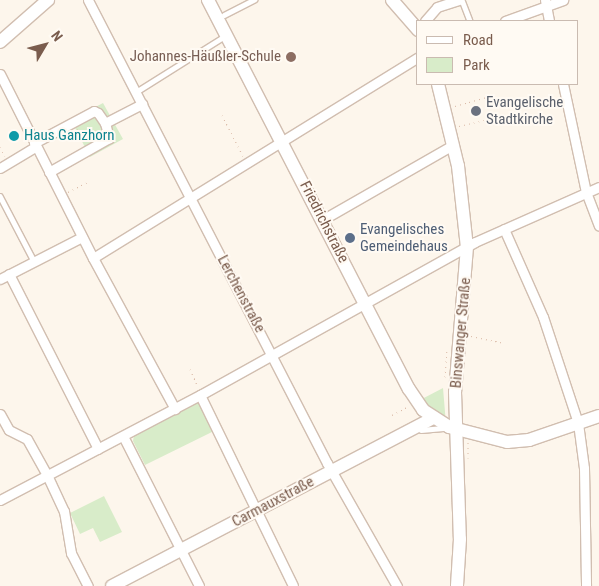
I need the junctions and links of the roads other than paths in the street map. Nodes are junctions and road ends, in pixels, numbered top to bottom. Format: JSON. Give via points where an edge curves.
{"nodes":[{"id":1,"x":48,"y":0,"type":"edge"},
{"id":2,"x":88,"y":0,"type":"edge"},
{"id":3,"x":208,"y":0,"type":"edge"},
{"id":4,"x":254,"y":0,"type":"edge"},
{"id":5,"x":392,"y":0,"type":"edge"},
{"id":6,"x":460,"y":0,"type":"edge"},
{"id":7,"x":563,"y":0,"type":"edge"},
{"id":8,"x":545,"y":3,"type":"edge"},
{"id":9,"x":224,"y":15,"type":"dead end"},
{"id":10,"x":425,"y":20,"type":"edge"},
{"id":11,"x":470,"y":20,"type":"edge"},
{"id":12,"x":507,"y":20,"type":"edge"},
{"id":13,"x":549,"y":20,"type":"edge"},
{"id":14,"x":416,"y":28,"type":"edge"},
{"id":15,"x":226,"y":35,"type":"junction"},
{"id":16,"x":0,"y":42,"type":"edge"},
{"id":17,"x":416,"y":58,"type":"edge"},
{"id":18,"x":0,"y":74,"type":"edge"},
{"id":19,"x":438,"y":85,"type":"edge"},
{"id":20,"x":563,"y":85,"type":"edge"},
{"id":21,"x":136,"y":92,"type":"junction"},
{"id":22,"x":142,"y":104,"type":"junction"},
{"id":23,"x":105,"y":124,"type":"junction"},
{"id":24,"x":282,"y":141,"type":"junction"},
{"id":25,"x":34,"y":145,"type":"junction"},
{"id":26,"x":453,"y":145,"type":"junction"},
{"id":27,"x":0,"y":168,"type":"edge"},
{"id":28,"x":49,"y":172,"type":"junction"},
{"id":29,"x":599,"y":187,"type":"edge"},
{"id":30,"x":586,"y":192,"type":"junction"},
{"id":31,"x":0,"y":196,"type":"edge"},
{"id":32,"x":191,"y":199,"type":"junction"},
{"id":33,"x":322,"y":220,"type":"junction"},
{"id":34,"x":599,"y":226,"type":"edge"},
{"id":35,"x":504,"y":229,"type":"junction"},
{"id":36,"x":82,"y":237,"type":"junction"},
{"id":37,"x":467,"y":247,"type":"junction"},
{"id":38,"x":93,"y":258,"type":"junction"},
{"id":39,"x":34,"y":261,"type":"junction"},
{"id":40,"x":9,"y":274,"type":"junction"},
{"id":41,"x":0,"y":278,"type":"edge"},
{"id":42,"x":366,"y":305,"type":"junction"},
{"id":43,"x":273,"y":355,"type":"junction"},
{"id":44,"x":201,"y":395,"type":"junction"},
{"id":45,"x":175,"y":409,"type":"junction"},
{"id":46,"x":0,"y":414,"type":"edge"},
{"id":47,"x":599,"y":416,"type":"edge"},
{"id":48,"x":434,"y":418,"type":"junction"},
{"id":49,"x":578,"y":423,"type":"junction"},
{"id":50,"x":452,"y":428,"type":"junction"},
{"id":51,"x":123,"y":436,"type":"junction"},
{"id":52,"x":400,"y":436,"type":"junction"},
{"id":53,"x":98,"y":449,"type":"junction"},
{"id":54,"x":333,"y":471,"type":"junction"},
{"id":55,"x":47,"y":475,"type":"junction"},
{"id":56,"x":0,"y":500,"type":"edge"},
{"id":57,"x":258,"y":512,"type":"junction"},
{"id":58,"x":181,"y":550,"type":"junction"},
{"id":59,"x":88,"y":586,"type":"edge"},
{"id":60,"x":112,"y":586,"type":"edge"},
{"id":61,"x":199,"y":586,"type":"edge"},
{"id":62,"x":293,"y":586,"type":"edge"},
{"id":63,"x":397,"y":586,"type":"edge"},
{"id":64,"x":457,"y":586,"type":"edge"},
{"id":65,"x":586,"y":586,"type":"edge"}],
"edges":[{"from":1,"to":16,"type":"main road"},
{"from":2,"to":21,"type":"street","name":"Lerchenstraße"},
{"from":3,"to":15,"type":"main road","name":"Friedrichstraße"},
{"from":4,"to":9,"type":"lane"},
{"from":5,"to":14,"type":"main road"},
{"from":6,"to":10,"type":"street","via":[[437,7]]},
{"from":6,"to":11,"type":"lane"},
{"from":7,"to":8,"type":"street"},
{"from":8,"to":12,"type":"street"},
{"from":8,"to":13,"type":"street"},
{"from":15,"to":21,"type":"lane"},
{"from":15,"to":24,"type":"main road","name":"Friedrichstraße"},
{"from":17,"to":24,"type":"street"},
{"from":18,"to":25,"type":"street"},
{"from":19,"to":26,"type":"main road","name":"Binswanger Straße"},
{"from":20,"to":30,"type":"street"},
{"from":21,"to":22,"type":"street","name":"Lerchenstraße"},
{"from":22,"to":23,"type":"street"},
{"from":22,"to":32,"type":"street","name":"Lerchenstraße"},
{"from":23,"to":25,"type":"street","via":[[96,111]]},
{"from":23,"to":28,"type":"street","via":[[109,138]]},
{"from":24,"to":32,"type":"street"},
{"from":24,"to":33,"type":"main road","name":"Friedrichstraße"},
{"from":25,"to":27,"type":"street"},
{"from":25,"to":28,"type":"street"},
{"from":26,"to":33,"type":"street"},
{"from":26,"to":37,"type":"main road","name":"Binswanger Straße","via":[[462,186]]},
{"from":28,"to":36,"type":"street"},
{"from":29,"to":30,"type":"street"},
{"from":30,"to":34,"type":"street"},
{"from":30,"to":35,"type":"street"},
{"from":31,"to":39,"type":"lane"},
{"from":32,"to":38,"type":"street"},
{"from":32,"to":43,"type":"street","name":"Lerchenstraße"},
{"from":33,"to":42,"type":"main road","name":"Friedrichstraße"},
{"from":35,"to":37,"type":"street"},
{"from":35,"to":49,"type":"street","via":[[543,317]]},
{"from":36,"to":38,"type":"street"},
{"from":36,"to":39,"type":"street"},
{"from":37,"to":42,"type":"street"},
{"from":37,"to":50,"type":"main road","name":"Binswanger Straße"},
{"from":38,"to":45,"type":"street"},
{"from":39,"to":40,"type":"street"},
{"from":40,"to":41,"type":"street"},
{"from":40,"to":53,"type":"street"},
{"from":42,"to":43,"type":"street"},
{"from":42,"to":48,"type":"main road","name":"Friedrichstraße","via":[[417,402]]},
{"from":43,"to":44,"type":"street"},
{"from":43,"to":54,"type":"street","name":"Lerchenstraße"},
{"from":44,"to":45,"type":"street"},
{"from":44,"to":57,"type":"street"},
{"from":45,"to":51,"type":"street"},
{"from":46,"to":55,"type":"street","via":[[7,428],[27,439]]},
{"from":47,"to":49,"type":"main road","name":"Friedrichstraße"},
{"from":48,"to":50,"type":"main road","name":"Friedrichstraße"},
{"from":48,"to":52,"type":"main road","name":"Carmauxstraße"},
{"from":49,"to":50,"type":"main road","name":"Friedrichstraße","via":[[518,442],[496,441]]},
{"from":49,"to":65,"type":"street","via":[[584,468]]},
{"from":50,"to":52,"type":"lane"},
{"from":50,"to":64,"type":"main road","name":"Binswanger Straße","via":[[460,539]]},
{"from":51,"to":53,"type":"street"},
{"from":51,"to":58,"type":"street"},
{"from":52,"to":54,"type":"main road","name":"Carmauxstraße"},
{"from":53,"to":55,"type":"street"},
{"from":54,"to":57,"type":"main road","name":"Carmauxstraße"},
{"from":54,"to":63,"type":"street","name":"Lerchenstraße"},
{"from":55,"to":56,"type":"street"},
{"from":55,"to":59,"type":"street","via":[[66,518],[71,553]]},
{"from":57,"to":58,"type":"main road","name":"Carmauxstraße"},
{"from":57,"to":62,"type":"street"},
{"from":58,"to":60,"type":"main road","name":"Carmauxstraße"},
{"from":58,"to":61,"type":"street"}]}
